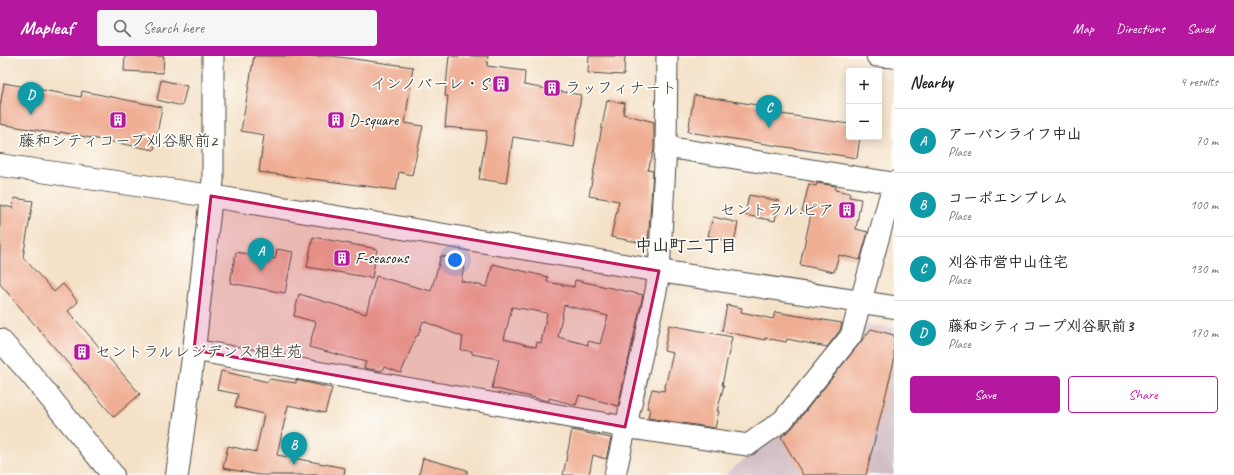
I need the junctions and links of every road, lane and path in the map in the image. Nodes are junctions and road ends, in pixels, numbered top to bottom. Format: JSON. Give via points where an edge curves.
{"nodes":[{"id":1,"x":213,"y":56,"type":"edge"},
{"id":2,"x":667,"y":56,"type":"edge"},
{"id":3,"x":878,"y":56,"type":"edge"},
{"id":4,"x":894,"y":57,"type":"edge"},
{"id":5,"x":666,"y":147,"type":"junction"},
{"id":6,"x":0,"y":165,"type":"edge"},
{"id":7,"x":894,"y":183,"type":"edge"},
{"id":8,"x":211,"y":196,"type":"junction"},
{"id":9,"x":659,"y":271,"type":"junction"},
{"id":10,"x":861,"y":301,"type":"junction"},
{"id":11,"x":894,"y":307,"type":"edge"},
{"id":12,"x":0,"y":340,"type":"edge"},
{"id":13,"x":194,"y":350,"type":"junction"},
{"id":14,"x":625,"y":428,"type":"junction"},
{"id":15,"x":113,"y":475,"type":"edge"},
{"id":16,"x":177,"y":475,"type":"edge"},
{"id":17,"x":615,"y":475,"type":"edge"}],
"edges":[{"from":1,"to":8,"type":"street"},
{"from":2,"to":5,"type":"street"},
{"from":3,"to":4,"type":"street"},
{"from":5,"to":7,"type":"street"},
{"from":5,"to":9,"type":"street"},
{"from":6,"to":8,"type":"street"},
{"from":7,"to":10,"type":"street"},
{"from":8,"to":9,"type":"street"},
{"from":8,"to":13,"type":"street"},
{"from":9,"to":10,"type":"street"},
{"from":9,"to":14,"type":"street"},
{"from":10,"to":11,"type":"street"},
{"from":10,"to":14,"type":"street","via":[[851,336],[783,420],[748,445]]},
{"from":12,"to":15,"type":"street"},
{"from":13,"to":14,"type":"street"},
{"from":13,"to":16,"type":"street"},
{"from":14,"to":17,"type":"street"}]}
